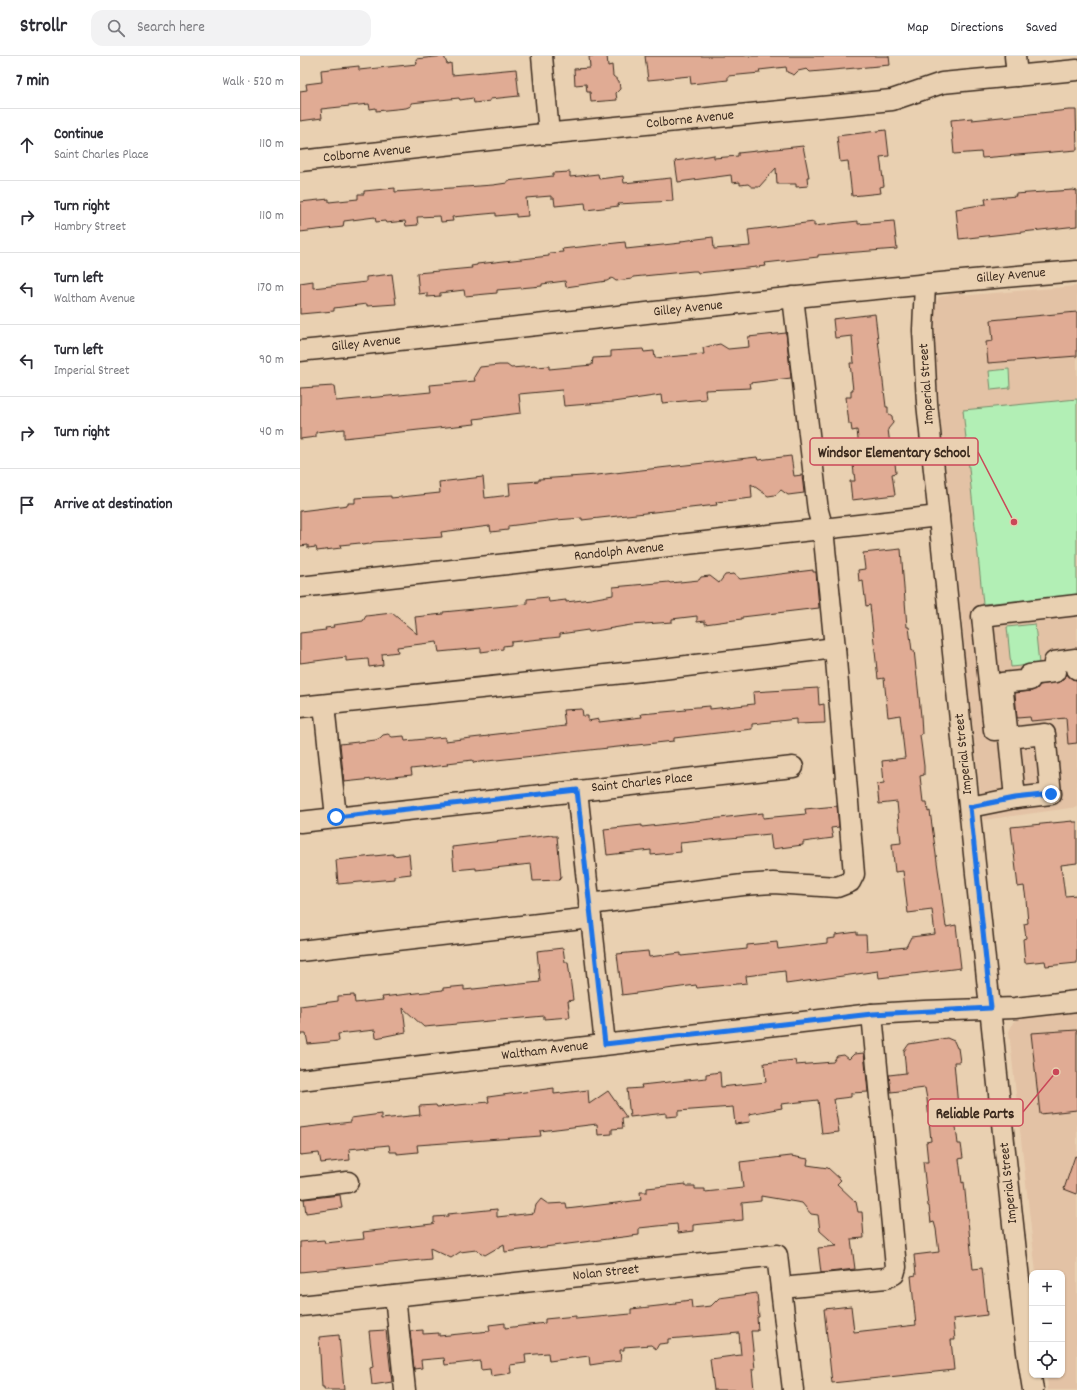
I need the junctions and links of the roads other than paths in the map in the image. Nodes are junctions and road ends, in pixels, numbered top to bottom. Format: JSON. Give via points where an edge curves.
{"nodes":[{"id":1,"x":542,"y":56,"type":"edge"},
{"id":2,"x":1015,"y":56,"type":"edge"},
{"id":3,"x":1077,"y":70,"type":"edge"},
{"id":4,"x":1017,"y":76,"type":"junction"},
{"id":5,"x":550,"y":134,"type":"junction"},
{"id":6,"x":300,"y":161,"type":"edge"},
{"id":7,"x":1077,"y":271,"type":"edge"},
{"id":8,"x":925,"y":284,"type":"junction"},
{"id":9,"x":793,"y":297,"type":"junction"},
{"id":10,"x":300,"y":351,"type":"edge"},
{"id":11,"x":939,"y":516,"type":"junction"},
{"id":12,"x":823,"y":529,"type":"junction"},
{"id":13,"x":300,"y":587,"type":"edge"},
{"id":14,"x":1077,"y":605,"type":"edge"},
{"id":15,"x":835,"y":648,"type":"junction"},
{"id":16,"x":1077,"y":668,"type":"edge"},
{"id":17,"x":324,"y":705,"type":"junction"},
{"id":18,"x":300,"y":707,"type":"edge"},
{"id":19,"x":793,"y":767,"type":"dead end"},
{"id":20,"x":577,"y":790,"type":"junction"},
{"id":21,"x":1015,"y":798,"type":"dead end"},
{"id":22,"x":970,"y":807,"type":"junction"},
{"id":23,"x":336,"y":817,"type":"junction"},
{"id":24,"x":300,"y":822,"type":"edge"},
{"id":25,"x":590,"y":911,"type":"junction"},
{"id":26,"x":300,"y":951,"type":"edge"},
{"id":27,"x":1077,"y":1001,"type":"edge"},
{"id":28,"x":991,"y":1008,"type":"junction"},
{"id":29,"x":872,"y":1014,"type":"junction"},
{"id":30,"x":605,"y":1044,"type":"junction"},
{"id":31,"x":300,"y":1080,"type":"edge"},
{"id":32,"x":348,"y":1182,"type":"dead end"},
{"id":33,"x":300,"y":1188,"type":"edge"},
{"id":34,"x":781,"y":1288,"type":"junction"},
{"id":35,"x":395,"y":1296,"type":"junction"},
{"id":36,"x":300,"y":1306,"type":"edge"},
{"id":37,"x":405,"y":1390,"type":"edge"},
{"id":38,"x":793,"y":1390,"type":"edge"},
{"id":39,"x":1033,"y":1390,"type":"edge"}],
"edges":[{"from":1,"to":5,"type":"street"},
{"from":2,"to":4,"type":"street"},
{"from":3,"to":4,"type":"street","name":"Colborne Avenue"},
{"from":4,"to":5,"type":"street","name":"Colborne Avenue","via":[[942,84],[892,100]]},
{"from":5,"to":6,"type":"street","name":"Colborne Avenue"},
{"from":7,"to":8,"type":"street","name":"Gilley Avenue"},
{"from":8,"to":9,"type":"street","name":"Gilley Avenue"},
{"from":8,"to":11,"type":"street","name":"Imperial Street","via":[[925,367]]},
{"from":9,"to":10,"type":"street","name":"Gilley Avenue"},
{"from":9,"to":12,"type":"street","via":[[818,511]]},
{"from":11,"to":12,"type":"street","name":"Randolph Avenue"},
{"from":11,"to":22,"type":"street","name":"Imperial Street"},
{"from":12,"to":13,"type":"street","name":"Randolph Avenue"},
{"from":12,"to":15,"type":"street"},
{"from":14,"to":16,"type":"street","via":[[982,616],[994,730],[1007,729],[1002,683],[1030,680],[1029,675],[1055,672],[1054,662],[1076,659]]},
{"from":15,"to":17,"type":"street"},
{"from":15,"to":25,"type":"street","via":[[854,874],[850,882],[837,887],[773,883],[743,885]]},
{"from":17,"to":18,"type":"street"},
{"from":17,"to":23,"type":"street"},
{"from":19,"to":20,"type":"street","name":"Saint Charles Place"},
{"from":20,"to":23,"type":"street","name":"Saint Charles Place"},
{"from":20,"to":25,"type":"street"},
{"from":21,"to":22,"type":"street"},
{"from":22,"to":28,"type":"street","name":"Imperial Street"},
{"from":23,"to":24,"type":"street","name":"Saint Charles Place"},
{"from":25,"to":26,"type":"street"},
{"from":25,"to":30,"type":"street"},
{"from":27,"to":28,"type":"street","name":"Waltham Avenue"},
{"from":28,"to":29,"type":"street","name":"Waltham Avenue"},
{"from":28,"to":39,"type":"street","name":"Imperial Street"},
{"from":29,"to":30,"type":"street","name":"Waltham Avenue"},
{"from":29,"to":34,"type":"street","via":[[896,1267],[894,1274],[886,1278]]},
{"from":30,"to":31,"type":"street","name":"Waltham Avenue"},
{"from":32,"to":33,"type":"street"},
{"from":34,"to":35,"type":"street","name":"Nolan Street","via":[[777,1255]]},
{"from":34,"to":38,"type":"street","name":"Nolan Street"},
{"from":35,"to":36,"type":"street","name":"Nolan Street"},
{"from":35,"to":37,"type":"street"}]}
